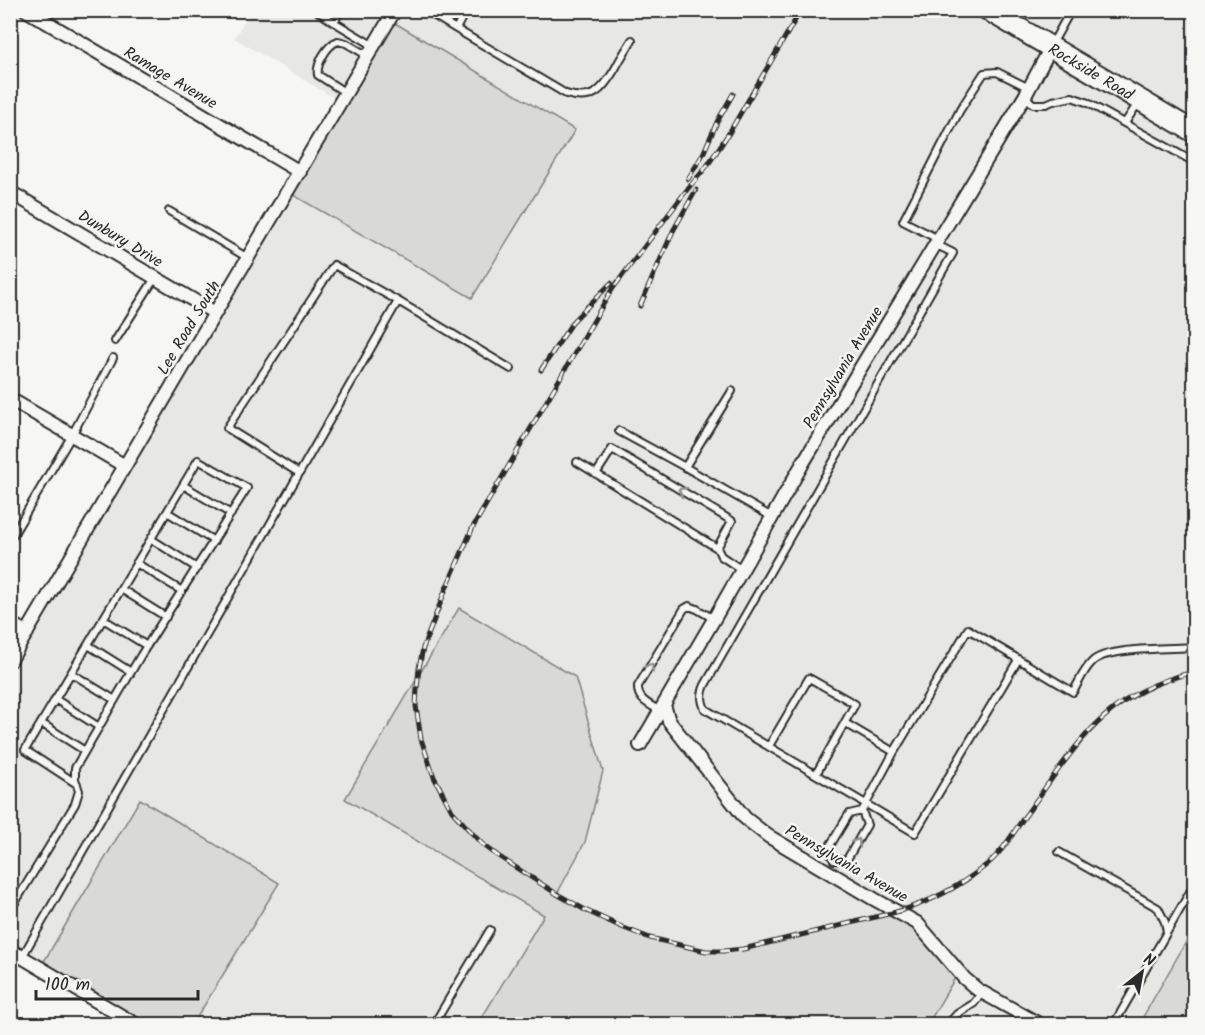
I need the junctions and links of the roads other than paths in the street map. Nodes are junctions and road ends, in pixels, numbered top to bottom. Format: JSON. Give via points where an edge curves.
{"nodes":[{"id":1,"x":26,"y":10,"type":"edge"},
{"id":2,"x":316,"y":10,"type":"edge"},
{"id":3,"x":341,"y":10,"type":"edge"},
{"id":4,"x":395,"y":10,"type":"edge"},
{"id":5,"x":425,"y":10,"type":"edge"},
{"id":6,"x":466,"y":10,"type":"edge"},
{"id":7,"x":988,"y":10,"type":"edge"},
{"id":8,"x":1071,"y":10,"type":"edge"},
{"id":9,"x":334,"y":22,"type":"junction"},
{"id":10,"x":456,"y":28,"type":"junction"},
{"id":11,"x":632,"y":40,"type":"dead end"},
{"id":12,"x":1050,"y":47,"type":"junction"},
{"id":13,"x":371,"y":51,"type":"junction"},
{"id":14,"x":1027,"y":92,"type":"junction"},
{"id":15,"x":346,"y":93,"type":"junction"},
{"id":16,"x":1140,"y":100,"type":"junction"},
{"id":17,"x":1125,"y":123,"type":"junction"},
{"id":18,"x":1194,"y":132,"type":"edge"},
{"id":19,"x":1194,"y":162,"type":"edge"},
{"id":20,"x":300,"y":172,"type":"junction"},
{"id":21,"x":10,"y":192,"type":"edge"},
{"id":22,"x":169,"y":211,"type":"dead end"},
{"id":23,"x":937,"y":241,"type":"junction"},
{"id":24,"x":248,"y":258,"type":"junction"},
{"id":25,"x":155,"y":277,"type":"junction"},
{"id":26,"x":398,"y":301,"type":"junction"},
{"id":27,"x":215,"y":313,"type":"junction"},
{"id":28,"x":115,"y":341,"type":"dead end"},
{"id":29,"x":113,"y":358,"type":"dead end"},
{"id":30,"x":511,"y":369,"type":"dead end"},
{"id":31,"x":732,"y":391,"type":"dead end"},
{"id":32,"x":10,"y":399,"type":"edge"},
{"id":33,"x":619,"y":431,"type":"dead end"},
{"id":34,"x":72,"y":435,"type":"junction"},
{"id":35,"x":577,"y":462,"type":"dead end"},
{"id":36,"x":125,"y":466,"type":"junction"},
{"id":37,"x":686,"y":467,"type":"junction"},
{"id":38,"x":299,"y":473,"type":"junction"},
{"id":39,"x":596,"y":474,"type":"junction"},
{"id":40,"x":183,"y":485,"type":"junction"},
{"id":41,"x":167,"y":512,"type":"junction"},
{"id":42,"x":231,"y":514,"type":"junction"},
{"id":43,"x":772,"y":518,"type":"junction"},
{"id":44,"x":151,"y":539,"type":"junction"},
{"id":45,"x":10,"y":540,"type":"edge"},
{"id":46,"x":214,"y":541,"type":"junction"},
{"id":47,"x":717,"y":548,"type":"junction"},
{"id":48,"x":136,"y":563,"type":"junction"},
{"id":49,"x":197,"y":568,"type":"junction"},
{"id":50,"x":742,"y":570,"type":"junction"},
{"id":51,"x":121,"y":589,"type":"junction"},
{"id":52,"x":182,"y":591,"type":"junction"},
{"id":53,"x":166,"y":617,"type":"junction"},
{"id":54,"x":103,"y":619,"type":"junction"},
{"id":55,"x":714,"y":619,"type":"junction"},
{"id":56,"x":10,"y":623,"type":"edge"},
{"id":57,"x":27,"y":633,"type":"junction"},
{"id":58,"x":88,"y":645,"type":"junction"},
{"id":59,"x":147,"y":646,"type":"junction"},
{"id":60,"x":1194,"y":647,"type":"edge"},
{"id":61,"x":1018,"y":660,"type":"junction"},
{"id":62,"x":10,"y":662,"type":"edge"},
{"id":63,"x":131,"y":672,"type":"junction"},
{"id":64,"x":71,"y":673,"type":"junction"},
{"id":65,"x":55,"y":699,"type":"junction"},
{"id":66,"x":115,"y":700,"type":"junction"},
{"id":67,"x":662,"y":708,"type":"junction"},
{"id":68,"x":41,"y":723,"type":"junction"},
{"id":69,"x":845,"y":723,"type":"junction"},
{"id":70,"x":99,"y":727,"type":"junction"},
{"id":71,"x":640,"y":745,"type":"dead end"},
{"id":72,"x":769,"y":746,"type":"junction"},
{"id":73,"x":85,"y":751,"type":"junction"},
{"id":74,"x":894,"y":752,"type":"junction"},
{"id":75,"x":816,"y":774,"type":"junction"},
{"id":76,"x":77,"y":784,"type":"junction"},
{"id":77,"x":866,"y":804,"type":"junction"},
{"id":78,"x":862,"y":811,"type":"junction"},
{"id":79,"x":1059,"y":852,"type":"dead end"},
{"id":80,"x":830,"y":866,"type":"junction"},
{"id":81,"x":1194,"y":885,"type":"edge"},
{"id":82,"x":13,"y":902,"type":"edge"},
{"id":83,"x":10,"y":911,"type":"edge"},
{"id":84,"x":490,"y":930,"type":"dead end"},
{"id":85,"x":1167,"y":933,"type":"junction"},
{"id":86,"x":16,"y":954,"type":"edge"},
{"id":87,"x":983,"y":992,"type":"junction"},
{"id":88,"x":135,"y":1024,"type":"edge"},
{"id":89,"x":434,"y":1024,"type":"edge"},
{"id":90,"x":948,"y":1024,"type":"edge"},
{"id":91,"x":1039,"y":1024,"type":"edge"},
{"id":92,"x":1114,"y":1024,"type":"edge"}],
"edges":[{"from":1,"to":20,"type":"street","name":"Ramage Avenue"},
{"from":2,"to":9,"type":"lane"},
{"from":3,"to":9,"type":"lane"},
{"from":4,"to":13,"type":"street","name":"Lee Road South"},
{"from":5,"to":10,"type":"lane"},
{"from":6,"to":10,"type":"lane"},
{"from":7,"to":12,"type":"main road","name":"Rockside Road"},
{"from":8,"to":12,"type":"lane"},
{"from":9,"to":13,"type":"lane"},
{"from":10,"to":11,"type":"lane","via":[[566,94],[581,97],[603,88]]},
{"from":12,"to":14,"type":"street","name":"Pennsylvania Avenue"},
{"from":12,"to":16,"type":"main road","name":"Rockside Road"},
{"from":13,"to":15,"type":"street","name":"Lee Road South"},
{"from":13,"to":15,"type":"lane","via":[[338,41],[331,45],[318,75]]},
{"from":14,"to":17,"type":"lane","via":[[1033,104],[1072,97]]},
{"from":14,"to":23,"type":"street","name":"Pennsylvania Avenue"},
{"from":14,"to":23,"type":"lane","via":[[997,72],[984,73],[960,110],[903,220]]},
{"from":15,"to":20,"type":"street","name":"Lee Road South"},
{"from":16,"to":17,"type":"lane"},
{"from":16,"to":18,"type":"main road","name":"Rockside Road"},
{"from":17,"to":19,"type":"lane"},
{"from":20,"to":24,"type":"street","name":"Lee Road South"},
{"from":21,"to":25,"type":"street","name":"Dunbury Drive"},
{"from":22,"to":24,"type":"lane"},
{"from":23,"to":43,"type":"street","name":"Pennsylvania Avenue"},
{"from":23,"to":72,"type":"lane","via":[[953,253],[702,693],[705,709]]},
{"from":24,"to":27,"type":"street","name":"Lee Road South"},
{"from":25,"to":27,"type":"street","name":"Dunbury Drive"},
{"from":25,"to":28,"type":"lane"},
{"from":26,"to":30,"type":"lane"},
{"from":26,"to":38,"type":"lane"},
{"from":26,"to":38,"type":"lane","via":[[334,265],[227,428]]},
{"from":27,"to":36,"type":"street","name":"Lee Road South"},
{"from":29,"to":34,"type":"lane"},
{"from":31,"to":37,"type":"lane"},
{"from":32,"to":34,"type":"street"},
{"from":33,"to":37,"type":"lane"},
{"from":34,"to":36,"type":"street"},
{"from":34,"to":45,"type":"lane"},
{"from":35,"to":39,"type":"lane"},
{"from":36,"to":57,"type":"street","name":"Lee Road South"},
{"from":37,"to":43,"type":"lane"},
{"from":38,"to":86,"type":"lane"},
{"from":39,"to":47,"type":"lane"},
{"from":47,"to":39,"type":"lane","one_way":true,"via":[[732,521],[612,449]]},
{"from":40,"to":41,"type":"lane"},
{"from":40,"to":42,"type":"lane"},
{"from":40,"to":42,"type":"lane","via":[[198,460],[247,488]]},
{"from":41,"to":44,"type":"lane"},
{"from":41,"to":46,"type":"lane"},
{"from":42,"to":46,"type":"lane"},
{"from":43,"to":50,"type":"street","name":"Pennsylvania Avenue"},
{"from":44,"to":48,"type":"lane"},
{"from":44,"to":49,"type":"lane"},
{"from":46,"to":49,"type":"lane"},
{"from":47,"to":50,"type":"lane","via":[[721,556]]},
{"from":48,"to":51,"type":"lane"},
{"from":48,"to":52,"type":"lane"},
{"from":49,"to":52,"type":"lane"},
{"from":50,"to":55,"type":"street","name":"Pennsylvania Avenue"},
{"from":51,"to":53,"type":"lane"},
{"from":51,"to":54,"type":"lane"},
{"from":52,"to":53,"type":"lane"},
{"from":53,"to":59,"type":"lane"},
{"from":54,"to":58,"type":"lane"},
{"from":54,"to":59,"type":"lane"},
{"from":55,"to":67,"type":"street","name":"Pennsylvania Avenue"},
{"from":67,"to":55,"type":"lane","one_way":true,"via":[[640,697],[638,686],[684,609],[689,606]]},
{"from":56,"to":57,"type":"street"},
{"from":57,"to":62,"type":"street","name":"Lee Road South"},
{"from":58,"to":63,"type":"lane"},
{"from":58,"to":64,"type":"lane"},
{"from":59,"to":63,"type":"lane"},
{"from":60,"to":61,"type":"lane","via":[[1113,652],[1094,660],[1072,692]]},
{"from":61,"to":74,"type":"lane","via":[[968,629]]},
{"from":61,"to":77,"type":"lane","via":[[915,833]]},
{"from":63,"to":66,"type":"lane"},
{"from":64,"to":65,"type":"lane"},
{"from":64,"to":66,"type":"lane"},
{"from":65,"to":68,"type":"lane"},
{"from":65,"to":70,"type":"lane"},
{"from":66,"to":70,"type":"lane"},
{"from":67,"to":71,"type":"street","name":"Pennsylvania Avenue"},
{"from":67,"to":80,"type":"street","name":"Pennsylvania Avenue","via":[[745,818],[768,836]]},
{"from":68,"to":73,"type":"lane"},
{"from":68,"to":76,"type":"lane","via":[[25,750]]},
{"from":69,"to":72,"type":"lane","via":[[855,705],[809,678]]},
{"from":69,"to":74,"type":"lane"},
{"from":69,"to":75,"type":"lane"},
{"from":70,"to":73,"type":"lane"},
{"from":72,"to":75,"type":"lane"},
{"from":73,"to":76,"type":"lane","via":[[75,768]]},
{"from":74,"to":77,"type":"lane"},
{"from":75,"to":77,"type":"lane"},
{"from":76,"to":82,"type":"lane","via":[[75,804]]},
{"from":77,"to":78,"type":"lane"},
{"from":78,"to":80,"type":"lane","via":[[849,814],[828,849]]},
{"from":80,"to":78,"type":"lane","one_way":true,"via":[[846,861],[867,825]]},
{"from":79,"to":85,"type":"lane","via":[[1158,908]]},
{"from":80,"to":87,"type":"street","name":"Pennsylvania Avenue","via":[[874,899],[918,923],[964,978]]},
{"from":81,"to":85,"type":"lane"},
{"from":82,"to":83,"type":"lane"},
{"from":84,"to":89,"type":"lane"},
{"from":85,"to":92,"type":"lane"},
{"from":86,"to":88,"type":"street"},
{"from":87,"to":90,"type":"lane"},
{"from":87,"to":91,"type":"street","name":"Pennsylvania Avenue"}]}
